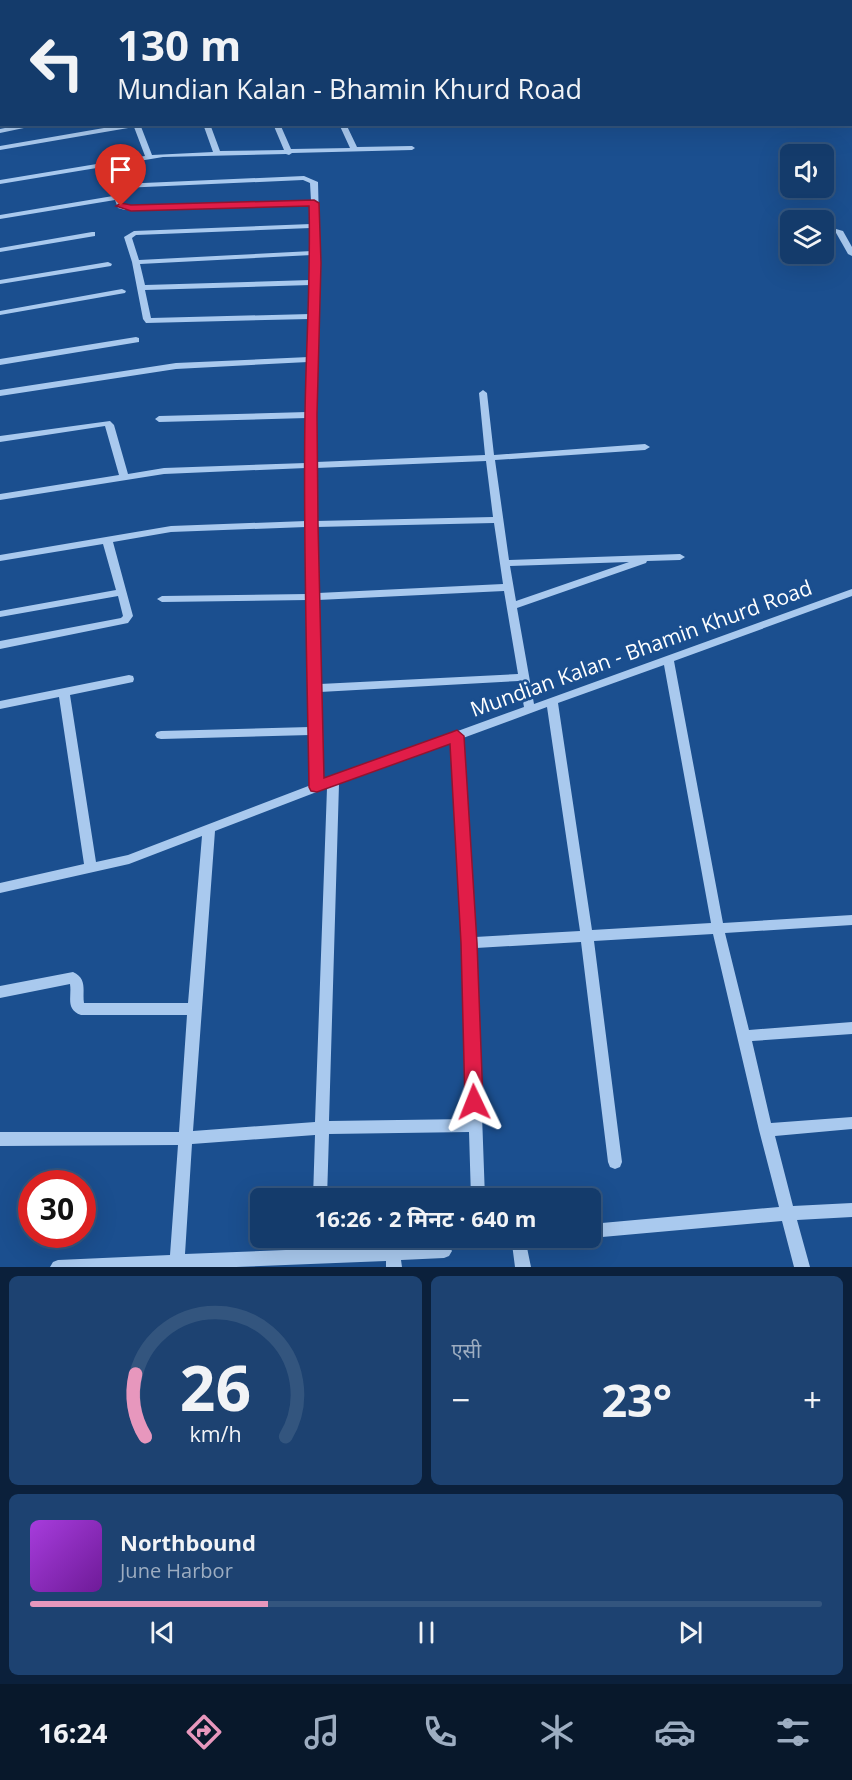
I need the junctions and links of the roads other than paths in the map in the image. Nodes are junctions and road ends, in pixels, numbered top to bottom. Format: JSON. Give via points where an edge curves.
{"nodes":[{"id":1,"x":29,"y":126,"type":"edge"},
{"id":2,"x":130,"y":126,"type":"edge"},
{"id":3,"x":136,"y":126,"type":"edge"},
{"id":4,"x":207,"y":126,"type":"edge"},
{"id":5,"x":277,"y":126,"type":"edge"},
{"id":6,"x":343,"y":126,"type":"edge"},
{"id":7,"x":0,"y":131,"type":"edge"},
{"id":8,"x":0,"y":148,"type":"edge"},
{"id":9,"x":412,"y":148,"type":"dead end"},
{"id":10,"x":354,"y":149,"type":"junction"},
{"id":11,"x":289,"y":153,"type":"junction"},
{"id":12,"x":217,"y":154,"type":"junction"},
{"id":13,"x":148,"y":157,"type":"junction"},
{"id":14,"x":0,"y":182,"type":"edge"},
{"id":15,"x":116,"y":198,"type":"junction"},
{"id":16,"x":314,"y":203,"type":"junction"},
{"id":17,"x":0,"y":217,"type":"edge"},
{"id":18,"x":315,"y":226,"type":"junction"},
{"id":19,"x":838,"y":231,"type":"dead end"},
{"id":20,"x":92,"y":234,"type":"dead end"},
{"id":21,"x":848,"y":241,"type":"edge"},
{"id":22,"x":0,"y":250,"type":"edge"},
{"id":23,"x":315,"y":253,"type":"junction"},
{"id":24,"x":852,"y":254,"type":"edge"},
{"id":25,"x":136,"y":262,"type":"junction"},
{"id":26,"x":108,"y":264,"type":"dead end"},
{"id":27,"x":0,"y":282,"type":"edge"},
{"id":28,"x":315,"y":282,"type":"junction"},
{"id":29,"x":140,"y":288,"type":"junction"},
{"id":30,"x":122,"y":291,"type":"dead end"},
{"id":31,"x":0,"y":312,"type":"edge"},
{"id":32,"x":314,"y":316,"type":"junction"},
{"id":33,"x":136,"y":340,"type":"dead end"},
{"id":34,"x":313,"y":359,"type":"junction"},
{"id":35,"x":0,"y":362,"type":"edge"},
{"id":36,"x":0,"y":393,"type":"edge"},
{"id":37,"x":483,"y":393,"type":"dead end"},
{"id":38,"x":311,"y":415,"type":"junction"},
{"id":39,"x":159,"y":419,"type":"dead end"},
{"id":40,"x":0,"y":440,"type":"edge"},
{"id":41,"x":645,"y":447,"type":"dead end"},
{"id":42,"x":489,"y":458,"type":"junction"},
{"id":43,"x":311,"y":466,"type":"junction"},
{"id":44,"x":124,"y":477,"type":"junction"},
{"id":45,"x":0,"y":498,"type":"edge"},
{"id":46,"x":498,"y":520,"type":"junction"},
{"id":47,"x":311,"y":524,"type":"junction"},
{"id":48,"x":107,"y":539,"type":"junction"},
{"id":49,"x":680,"y":556,"type":"dead end"},
{"id":50,"x":654,"y":557,"type":"junction"},
{"id":51,"x":0,"y":558,"type":"edge"},
{"id":52,"x":504,"y":563,"type":"junction"},
{"id":53,"x":508,"y":588,"type":"junction"},
{"id":54,"x":122,"y":592,"type":"junction"},
{"id":55,"x":852,"y":592,"type":"edge"},
{"id":56,"x":313,"y":597,"type":"junction"},
{"id":57,"x":162,"y":599,"type":"dead end"},
{"id":58,"x":511,"y":606,"type":"junction"},
{"id":59,"x":0,"y":614,"type":"edge"},
{"id":60,"x":0,"y":645,"type":"edge"},
{"id":61,"x":668,"y":659,"type":"junction"},
{"id":62,"x":524,"y":677,"type":"junction"},
{"id":63,"x":129,"y":679,"type":"dead end"},
{"id":64,"x":315,"y":688,"type":"junction"},
{"id":65,"x":64,"y":692,"type":"junction"},
{"id":66,"x":552,"y":701,"type":"junction"},
{"id":67,"x":0,"y":705,"type":"edge"},
{"id":68,"x":530,"y":709,"type":"junction"},
{"id":69,"x":315,"y":730,"type":"junction"},
{"id":70,"x":161,"y":735,"type":"dead end"},
{"id":71,"x":457,"y":736,"type":"junction"},
{"id":72,"x":333,"y":781,"type":"junction"},
{"id":73,"x":317,"y":787,"type":"junction"},
{"id":74,"x":209,"y":827,"type":"junction"},
{"id":75,"x":91,"y":867,"type":"junction"},
{"id":76,"x":0,"y":888,"type":"edge"},
{"id":77,"x":852,"y":920,"type":"edge"},
{"id":78,"x":718,"y":928,"type":"junction"},
{"id":79,"x":587,"y":936,"type":"junction"},
{"id":80,"x":469,"y":943,"type":"junction"},
{"id":81,"x":0,"y":992,"type":"edge"},
{"id":82,"x":194,"y":1009,"type":"junction"},
{"id":83,"x":852,"y":1028,"type":"edge"},
{"id":84,"x":743,"y":1036,"type":"junction"},
{"id":85,"x":852,"y":1122,"type":"edge"},
{"id":86,"x":475,"y":1125,"type":"junction"},
{"id":87,"x":321,"y":1128,"type":"junction"},
{"id":88,"x":766,"y":1130,"type":"junction"},
{"id":89,"x":186,"y":1138,"type":"junction"},
{"id":90,"x":0,"y":1139,"type":"edge"},
{"id":91,"x":615,"y":1162,"type":"dead end"},
{"id":92,"x":320,"y":1188,"type":"edge"},
{"id":93,"x":478,"y":1188,"type":"edge"},
{"id":94,"x":852,"y":1210,"type":"edge"},
{"id":95,"x":788,"y":1213,"type":"junction"},
{"id":96,"x":601,"y":1230,"type":"edge"},
{"id":97,"x":318,"y":1248,"type":"edge"},
{"id":98,"x":520,"y":1248,"type":"edge"},
{"id":99,"x":444,"y":1251,"type":"dead end"},
{"id":100,"x":318,"y":1255,"type":"junction"},
{"id":101,"x":394,"y":1260,"type":"edge"},
{"id":102,"x":282,"y":1262,"type":"edge"},
{"id":103,"x":177,"y":1265,"type":"edge"},
{"id":104,"x":58,"y":1267,"type":"edge"},
{"id":105,"x":523,"y":1267,"type":"edge"},
{"id":106,"x":802,"y":1267,"type":"edge"}],
"edges":[{"from":1,"to":7,"type":"street"},
{"from":2,"to":8,"type":"street"},
{"from":3,"to":13,"type":"street"},
{"from":4,"to":12,"type":"street"},
{"from":5,"to":11,"type":"street"},
{"from":6,"to":10,"type":"street"},
{"from":9,"to":10,"type":"street"},
{"from":10,"to":11,"type":"street"},
{"from":11,"to":12,"type":"street"},
{"from":12,"to":13,"type":"street"},
{"from":13,"to":14,"type":"street"},
{"from":15,"to":16,"type":"street","via":[[125,208]]},
{"from":15,"to":16,"type":"street","via":[[114,189],[121,186],[308,178],[314,182]]},
{"from":15,"to":17,"type":"street"},
{"from":16,"to":18,"type":"street"},
{"from":18,"to":23,"type":"street"},
{"from":18,"to":25,"type":"street","via":[[134,233],[128,237]]},
{"from":19,"to":21,"type":"street"},
{"from":20,"to":22,"type":"street"},
{"from":21,"to":24,"type":"street"},
{"from":23,"to":25,"type":"street"},
{"from":23,"to":28,"type":"street"},
{"from":25,"to":29,"type":"street"},
{"from":26,"to":27,"type":"street"},
{"from":28,"to":29,"type":"street"},
{"from":28,"to":32,"type":"street"},
{"from":29,"to":32,"type":"street","via":[[147,319],[152,321]]},
{"from":30,"to":31,"type":"street"},
{"from":32,"to":34,"type":"street"},
{"from":33,"to":35,"type":"street"},
{"from":34,"to":36,"type":"street","via":[[162,367]]},
{"from":34,"to":38,"type":"street"},
{"from":37,"to":42,"type":"street"},
{"from":38,"to":39,"type":"street"},
{"from":38,"to":43,"type":"street"},
{"from":40,"to":44,"type":"street","via":[[107,423]]},
{"from":41,"to":42,"type":"street"},
{"from":42,"to":43,"type":"street"},
{"from":42,"to":46,"type":"street"},
{"from":43,"to":44,"type":"street","via":[[164,471]]},
{"from":43,"to":47,"type":"street"},
{"from":44,"to":45,"type":"street"},
{"from":46,"to":47,"type":"street"},
{"from":46,"to":52,"type":"street"},
{"from":47,"to":48,"type":"street","via":[[171,529]]},
{"from":47,"to":56,"type":"street"},
{"from":48,"to":51,"type":"street"},
{"from":48,"to":54,"type":"street"},
{"from":49,"to":50,"type":"street"},
{"from":50,"to":52,"type":"street"},
{"from":50,"to":58,"type":"street"},
{"from":52,"to":53,"type":"street"},
{"from":53,"to":56,"type":"street"},
{"from":53,"to":58,"type":"street"},
{"from":54,"to":59,"type":"street"},
{"from":54,"to":60,"type":"street","via":[[128,616],[124,621]]},
{"from":55,"to":61,"type":"street","name":"Mundian Kalan - Bhamin Khurd Road"},
{"from":56,"to":57,"type":"street"},
{"from":56,"to":64,"type":"street"},
{"from":58,"to":62,"type":"street"},
{"from":61,"to":66,"type":"street","name":"Mundian Kalan - Bhamin Khurd Road"},
{"from":61,"to":78,"type":"street"},
{"from":62,"to":64,"type":"street"},
{"from":62,"to":68,"type":"street"},
{"from":63,"to":65,"type":"street"},
{"from":64,"to":69,"type":"street"},
{"from":65,"to":67,"type":"street"},
{"from":65,"to":75,"type":"street"},
{"from":66,"to":68,"type":"street","name":"Mundian Kalan - Bhamin Khurd Road"},
{"from":66,"to":79,"type":"street"},
{"from":68,"to":71,"type":"street","name":"Mundian Kalan - Bhamin Khurd Road"},
{"from":69,"to":70,"type":"street"},
{"from":69,"to":73,"type":"street"},
{"from":71,"to":72,"type":"street","name":"Mundian Kalan - Bhamin Khurd Road"},
{"from":71,"to":80,"type":"street"},
{"from":72,"to":73,"type":"street","name":"Mundian Kalan - Bhamin Khurd Road"},
{"from":72,"to":87,"type":"street"},
{"from":73,"to":74,"type":"street","name":"Mundian Kalan - Bhamin Khurd Road"},
{"from":74,"to":75,"type":"street","name":"Mundian Kalan - Bhamin Khurd Road","via":[[129,859]]},
{"from":74,"to":82,"type":"street"},
{"from":75,"to":76,"type":"street","name":"Mundian Kalan - Bhamin Khurd Road"},
{"from":77,"to":78,"type":"street"},
{"from":78,"to":79,"type":"street"},
{"from":78,"to":84,"type":"street"},
{"from":79,"to":80,"type":"street"},
{"from":79,"to":91,"type":"street"},
{"from":80,"to":86,"type":"street"},
{"from":81,"to":82,"type":"street","via":[[73,978],[78,984],[76,1004],[81,1010]]},
{"from":82,"to":89,"type":"street"},
{"from":83,"to":84,"type":"street"},
{"from":84,"to":88,"type":"street"},
{"from":85,"to":88,"type":"street"},
{"from":86,"to":87,"type":"street"},
{"from":86,"to":93,"type":"street"},
{"from":87,"to":89,"type":"street"},
{"from":87,"to":92,"type":"street"},
{"from":88,"to":95,"type":"street"},
{"from":89,"to":90,"type":"street"},
{"from":89,"to":103,"type":"street"},
{"from":94,"to":95,"type":"street"},
{"from":95,"to":96,"type":"street"},
{"from":95,"to":106,"type":"street"},
{"from":97,"to":100,"type":"street"},
{"from":98,"to":105,"type":"street"},
{"from":99,"to":101,"type":"street"},
{"from":100,"to":101,"type":"street"},
{"from":100,"to":102,"type":"street"},
{"from":102,"to":103,"type":"street"},
{"from":103,"to":104,"type":"street"}]}
